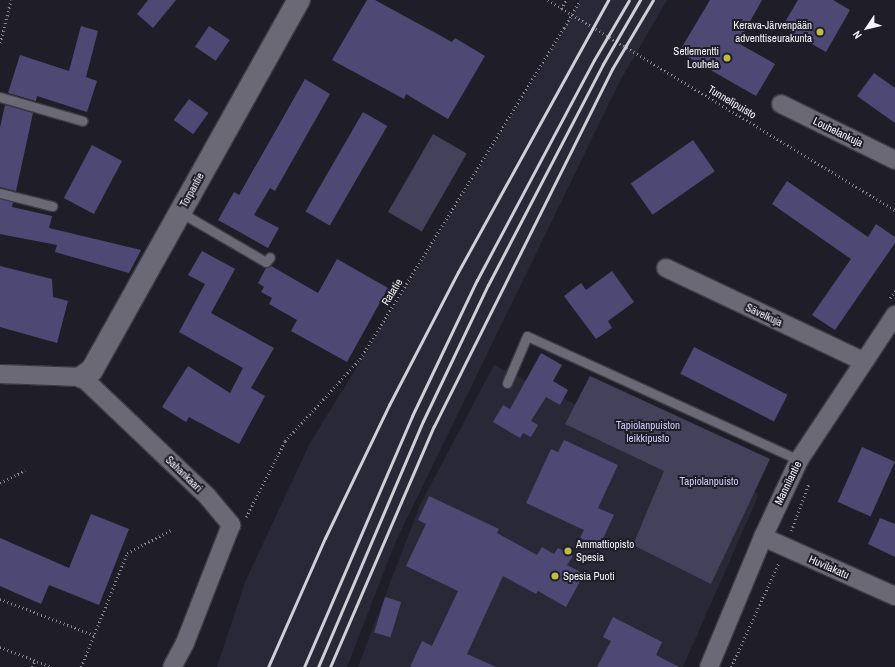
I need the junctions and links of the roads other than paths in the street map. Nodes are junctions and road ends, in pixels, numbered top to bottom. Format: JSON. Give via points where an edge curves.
{"nodes":[{"id":1,"x":299,"y":0,"type":"edge"},
{"id":2,"x":0,"y":97,"type":"edge"},
{"id":3,"x":780,"y":104,"type":"dead end"},
{"id":4,"x":83,"y":122,"type":"dead end"},
{"id":5,"x":895,"y":160,"type":"edge"},
{"id":6,"x":0,"y":193,"type":"edge"},
{"id":7,"x":52,"y":206,"type":"dead end"},
{"id":8,"x":180,"y":212,"type":"junction"},
{"id":9,"x":270,"y":258,"type":"dead end"},
{"id":10,"x":666,"y":268,"type":"dead end"},
{"id":11,"x":895,"y":315,"type":"edge"},
{"id":12,"x":863,"y":361,"type":"junction"},
{"id":13,"x":0,"y":374,"type":"edge"},
{"id":14,"x":82,"y":377,"type":"junction"},
{"id":15,"x":507,"y":384,"type":"dead end"},
{"id":16,"x":799,"y":460,"type":"junction"},
{"id":17,"x":763,"y":537,"type":"junction"},
{"id":18,"x":895,"y":596,"type":"edge"},
{"id":19,"x":172,"y":667,"type":"edge"},
{"id":20,"x":709,"y":667,"type":"edge"}],
"edges":[{"from":1,"to":8,"type":"street","name":"Torpantie"},
{"from":2,"to":4,"type":"lane"},
{"from":3,"to":5,"type":"street","name":"Louhelankuja"},
{"from":6,"to":7,"type":"lane"},
{"from":8,"to":9,"type":"lane","via":[[266,262]]},
{"from":8,"to":14,"type":"street","name":"Torpantie","via":[[92,370]]},
{"from":10,"to":12,"type":"street","name":"Sävelkuja"},
{"from":11,"to":12,"type":"street","name":"Mannilantie"},
{"from":12,"to":16,"type":"street","name":"Mannilantie"},
{"from":13,"to":14,"type":"street"},
{"from":14,"to":19,"type":"street","name":"Sahankaari","via":[[207,496],[231,525],[185,643]]},
{"from":15,"to":16,"type":"lane","via":[[527,336]]},
{"from":16,"to":17,"type":"street","name":"Mannilantie"},
{"from":17,"to":18,"type":"street","name":"Huvilakatu"},
{"from":17,"to":20,"type":"street","name":"Mannilantie"}]}
